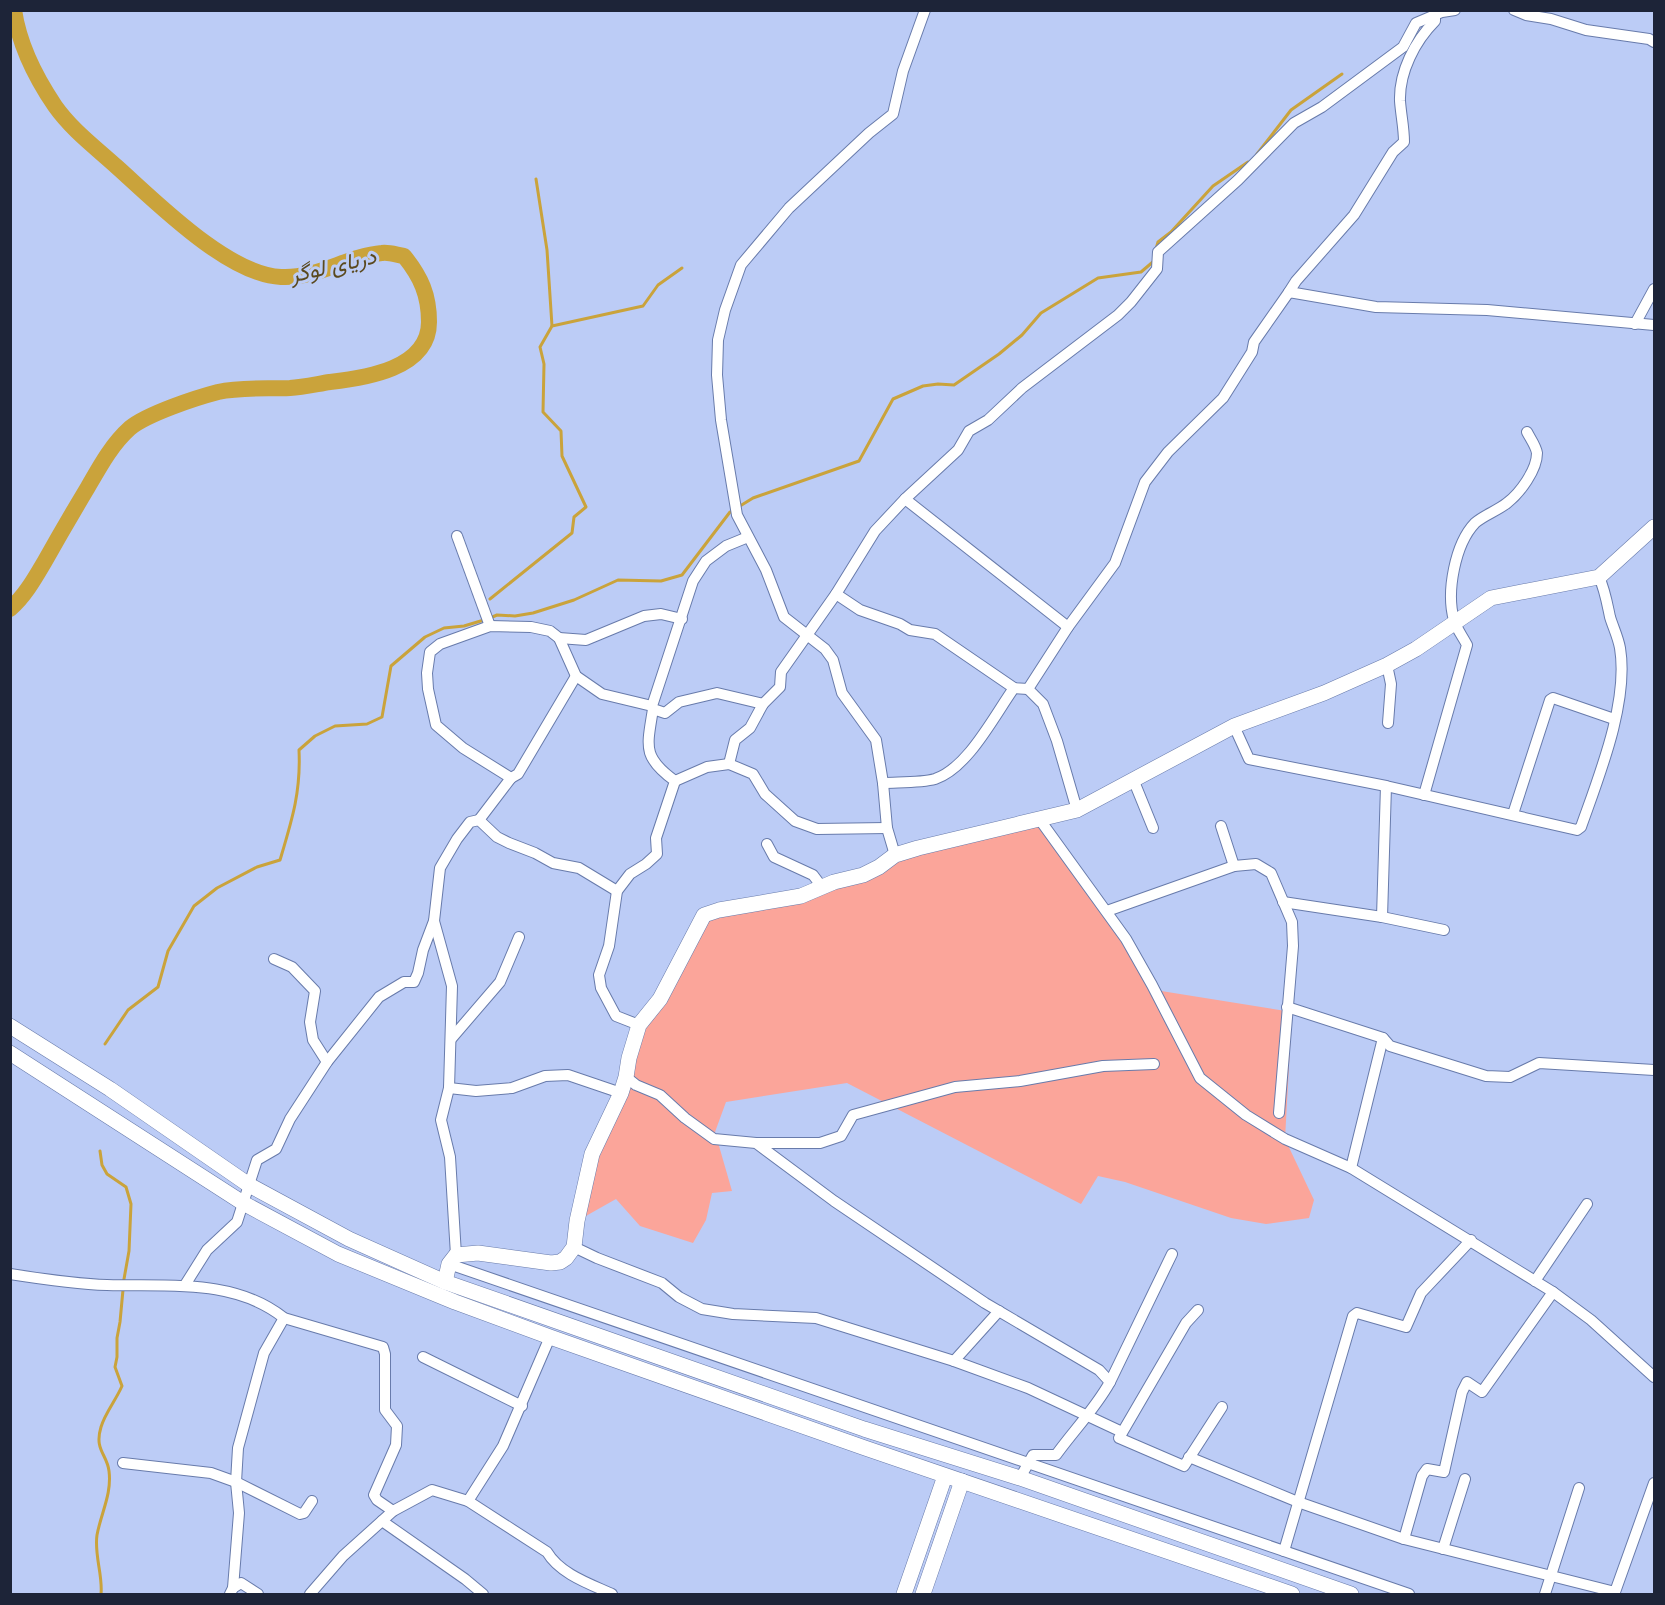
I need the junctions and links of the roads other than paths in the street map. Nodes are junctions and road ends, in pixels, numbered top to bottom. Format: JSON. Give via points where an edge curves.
{"nodes":[{"id":1,"x":925,"y":10,"type":"edge"},
{"id":2,"x":1455,"y":10,"type":"edge"},
{"id":3,"x":1514,"y":10,"type":"edge"},
{"id":4,"x":1435,"y":15,"type":"junction"},
{"id":5,"x":1654,"y":42,"type":"edge"},
{"id":6,"x":1654,"y":290,"type":"edge"},
{"id":7,"x":1289,"y":292,"type":"junction"},
{"id":8,"x":1635,"y":324,"type":"junction"},
{"id":9,"x":1654,"y":325,"type":"edge"},
{"id":10,"x":1527,"y":432,"type":"dead end"},
{"id":11,"x":905,"y":499,"type":"junction"},
{"id":12,"x":1654,"y":527,"type":"edge"},
{"id":13,"x":457,"y":536,"type":"dead end"},
{"id":14,"x":748,"y":537,"type":"junction"},
{"id":15,"x":1599,"y":577,"type":"junction"},
{"id":16,"x":836,"y":594,"type":"junction"},
{"id":17,"x":682,"y":619,"type":"junction"},
{"id":18,"x":487,"y":621,"type":"junction"},
{"id":19,"x":1454,"y":621,"type":"junction"},
{"id":20,"x":1068,"y":627,"type":"junction"},
{"id":21,"x":807,"y":635,"type":"junction"},
{"id":22,"x":559,"y":638,"type":"junction"},
{"id":23,"x":1387,"y":665,"type":"junction"},
{"id":24,"x":576,"y":676,"type":"junction"},
{"id":25,"x":1014,"y":688,"type":"junction"},
{"id":26,"x":1028,"y":688,"type":"junction"},
{"id":27,"x":762,"y":704,"type":"junction"},
{"id":28,"x":653,"y":708,"type":"junction"},
{"id":29,"x":1614,"y":719,"type":"junction"},
{"id":30,"x":1388,"y":723,"type":"dead end"},
{"id":31,"x":1234,"y":726,"type":"junction"},
{"id":32,"x":729,"y":764,"type":"junction"},
{"id":33,"x":511,"y":778,"type":"junction"},
{"id":34,"x":1133,"y":779,"type":"junction"},
{"id":35,"x":675,"y":781,"type":"junction"},
{"id":36,"x":883,"y":783,"type":"junction"},
{"id":37,"x":1386,"y":786,"type":"junction"},
{"id":38,"x":1424,"y":795,"type":"junction"},
{"id":39,"x":1077,"y":810,"type":"junction"},
{"id":40,"x":1513,"y":814,"type":"junction"},
{"id":41,"x":479,"y":820,"type":"junction"},
{"id":42,"x":1040,"y":820,"type":"junction"},
{"id":43,"x":1221,"y":826,"type":"dead end"},
{"id":44,"x":887,"y":828,"type":"junction"},
{"id":45,"x":1154,"y":828,"type":"dead end"},
{"id":46,"x":767,"y":844,"type":"dead end"},
{"id":47,"x":895,"y":855,"type":"junction"},
{"id":48,"x":1234,"y":866,"type":"junction"},
{"id":49,"x":822,"y":887,"type":"junction"},
{"id":50,"x":617,"y":891,"type":"junction"},
{"id":51,"x":1283,"y":902,"type":"junction"},
{"id":52,"x":1107,"y":911,"type":"junction"},
{"id":53,"x":1382,"y":917,"type":"junction"},
{"id":54,"x":434,"y":921,"type":"junction"},
{"id":55,"x":1444,"y":930,"type":"dead end"},
{"id":56,"x":519,"y":937,"type":"dead end"},
{"id":57,"x":274,"y":959,"type":"dead end"},
{"id":58,"x":1287,"y":1007,"type":"junction"},
{"id":59,"x":639,"y":1025,"type":"junction"},
{"id":60,"x":10,"y":1026,"type":"edge"},
{"id":61,"x":1383,"y":1038,"type":"junction"},
{"id":62,"x":451,"y":1039,"type":"junction"},
{"id":63,"x":10,"y":1053,"type":"edge"},
{"id":64,"x":327,"y":1062,"type":"junction"},
{"id":65,"x":1154,"y":1064,"type":"dead end"},
{"id":66,"x":1654,"y":1070,"type":"edge"},
{"id":67,"x":626,"y":1077,"type":"junction"},
{"id":68,"x":449,"y":1088,"type":"junction"},
{"id":69,"x":621,"y":1093,"type":"junction"},
{"id":70,"x":1279,"y":1113,"type":"dead end"},
{"id":71,"x":756,"y":1143,"type":"junction"},
{"id":72,"x":1351,"y":1168,"type":"junction"},
{"id":73,"x":249,"y":1185,"type":"junction"},
{"id":74,"x":243,"y":1203,"type":"junction"},
{"id":75,"x":1587,"y":1204,"type":"dead end"},
{"id":76,"x":1471,"y":1240,"type":"junction"},
{"id":77,"x":574,"y":1246,"type":"junction"},
{"id":78,"x":1172,"y":1254,"type":"dead end"},
{"id":79,"x":452,"y":1260,"type":"junction"},
{"id":80,"x":10,"y":1274,"type":"edge"},
{"id":81,"x":1535,"y":1281,"type":"junction"},
{"id":82,"x":445,"y":1282,"type":"junction"},
{"id":83,"x":185,"y":1285,"type":"junction"},
{"id":84,"x":1553,"y":1292,"type":"junction"},
{"id":85,"x":1198,"y":1310,"type":"dead end"},
{"id":86,"x":999,"y":1311,"type":"junction"},
{"id":87,"x":284,"y":1318,"type":"junction"},
{"id":88,"x":550,"y":1337,"type":"junction"},
{"id":89,"x":423,"y":1357,"type":"dead end"},
{"id":90,"x":954,"y":1361,"type":"junction"},
{"id":91,"x":1654,"y":1377,"type":"edge"},
{"id":92,"x":1110,"y":1382,"type":"junction"},
{"id":93,"x":522,"y":1406,"type":"junction"},
{"id":94,"x":1222,"y":1407,"type":"dead end"},
{"id":95,"x":1089,"y":1415,"type":"junction"},
{"id":96,"x":1122,"y":1432,"type":"junction"},
{"id":97,"x":1189,"y":1457,"type":"junction"},
{"id":98,"x":1028,"y":1462,"type":"junction"},
{"id":99,"x":123,"y":1463,"type":"dead end"},
{"id":100,"x":945,"y":1476,"type":"junction"},
{"id":101,"x":1020,"y":1478,"type":"junction"},
{"id":102,"x":1465,"y":1479,"type":"dead end"},
{"id":103,"x":962,"y":1481,"type":"junction"},
{"id":104,"x":236,"y":1482,"type":"junction"},
{"id":105,"x":1654,"y":1483,"type":"edge"},
{"id":106,"x":1579,"y":1488,"type":"dead end"},
{"id":107,"x":312,"y":1501,"type":"dead end"},
{"id":108,"x":468,"y":1501,"type":"junction"},
{"id":109,"x":1298,"y":1502,"type":"junction"},
{"id":110,"x":393,"y":1511,"type":"junction"},
{"id":111,"x":382,"y":1521,"type":"junction"},
{"id":112,"x":1404,"y":1539,"type":"junction"},
{"id":113,"x":1443,"y":1550,"type":"junction"},
{"id":114,"x":1284,"y":1551,"type":"junction"},
{"id":115,"x":1276,"y":1569,"type":"junction"},
{"id":116,"x":1550,"y":1577,"type":"junction"},
{"id":117,"x":231,"y":1591,"type":"edge"},
{"id":118,"x":1269,"y":1591,"type":"edge"},
{"id":119,"x":1614,"y":1593,"type":"edge"},
{"id":120,"x":258,"y":1594,"type":"edge"},
{"id":121,"x":310,"y":1594,"type":"edge"},
{"id":122,"x":483,"y":1594,"type":"edge"},
{"id":123,"x":612,"y":1594,"type":"edge"},
{"id":124,"x":904,"y":1594,"type":"edge"},
{"id":125,"x":923,"y":1594,"type":"edge"},
{"id":126,"x":1292,"y":1594,"type":"edge"},
{"id":127,"x":1351,"y":1594,"type":"edge"},
{"id":128,"x":1409,"y":1594,"type":"edge"},
{"id":129,"x":1545,"y":1594,"type":"edge"}],
"edges":[{"from":1,"to":14,"type":"street","via":[[892,114],[789,208],[741,265],[725,310],[717,363],[721,420],[735,510]]},
{"from":2,"to":4,"type":"street"},
{"from":3,"to":5,"type":"street","via":[[1586,30]]},
{"from":4,"to":7,"type":"street","via":[[1402,75],[1404,142],[1393,152],[1354,215]]},
{"from":4,"to":11,"type":"street","via":[[1416,23],[1403,47],[1294,123],[1158,252],[1157,268],[1125,308],[1022,388],[988,420],[969,431],[958,450]]},
{"from":6,"to":8,"type":"street"},
{"from":7,"to":8,"type":"street","via":[[1376,307],[1486,310]]},
{"from":7,"to":20,"type":"street","via":[[1254,342],[1252,352],[1223,398],[1168,452],[1145,482],[1115,563]]},
{"from":8,"to":9,"type":"street"},
{"from":10,"to":19,"type":"street","via":[[1537,451],[1535,466],[1516,494],[1469,532],[1453,571]]},
{"from":11,"to":16,"type":"street","via":[[874,531]]},
{"from":11,"to":20,"type":"street"},
{"from":12,"to":15,"type":"main road"},
{"from":13,"to":18,"type":"street"},
{"from":14,"to":17,"type":"street","via":[[726,546],[706,561],[693,581]]},
{"from":14,"to":21,"type":"street","via":[[784,617]]},
{"from":15,"to":19,"type":"main road","via":[[1491,598]]},
{"from":15,"to":29,"type":"street","via":[[1620,648],[1621,677]]},
{"from":16,"to":21,"type":"street"},
{"from":16,"to":25,"type":"street","via":[[860,610],[910,630],[935,634]]},
{"from":17,"to":22,"type":"street","via":[[661,614],[644,616],[586,640]]},
{"from":17,"to":28,"type":"street"},
{"from":18,"to":22,"type":"street","via":[[550,631]]},
{"from":18,"to":33,"type":"street","via":[[430,652],[428,690],[436,726]]},
{"from":19,"to":23,"type":"main road"},
{"from":19,"to":38,"type":"street","via":[[1467,645]]},
{"from":20,"to":26,"type":"street"},
{"from":21,"to":27,"type":"street","via":[[781,672],[780,687]]},
{"from":21,"to":36,"type":"street","via":[[833,660],[842,693],[876,740]]},
{"from":22,"to":24,"type":"street"},
{"from":23,"to":30,"type":"street","via":[[1391,684]]},
{"from":23,"to":31,"type":"main road"},
{"from":24,"to":28,"type":"street","via":[[602,694]]},
{"from":24,"to":33,"type":"street","via":[[518,774]]},
{"from":25,"to":26,"type":"street"},
{"from":25,"to":36,"type":"street","via":[[955,767],[934,779]]},
{"from":26,"to":39,"type":"street","via":[[1043,704]]},
{"from":27,"to":28,"type":"street","via":[[717,693],[679,702],[665,713]]},
{"from":27,"to":32,"type":"street","via":[[750,728],[735,740]]},
{"from":28,"to":35,"type":"street","via":[[648,743],[653,760],[657,768]]},
{"from":29,"to":40,"type":"street","via":[[1581,827],[1577,830]]},
{"from":29,"to":40,"type":"street","via":[[1550,700]]},
{"from":31,"to":34,"type":"main road"},
{"from":31,"to":37,"type":"street","via":[[1249,759]]},
{"from":32,"to":35,"type":"street","via":[[707,766]]},
{"from":32,"to":44,"type":"street","via":[[753,774],[765,794],[795,821],[817,829]]},
{"from":33,"to":41,"type":"street"},
{"from":34,"to":39,"type":"main road"},
{"from":34,"to":45,"type":"street"},
{"from":35,"to":50,"type":"street","via":[[656,838],[657,854],[630,874]]},
{"from":36,"to":44,"type":"street"},
{"from":37,"to":38,"type":"street"},
{"from":37,"to":53,"type":"street"},
{"from":38,"to":40,"type":"street"},
{"from":39,"to":42,"type":"main road"},
{"from":41,"to":50,"type":"street","via":[[497,837],[553,863],[579,868]]},
{"from":41,"to":54,"type":"street","via":[[470,822],[440,868]]},
{"from":42,"to":47,"type":"main road"},
{"from":42,"to":52,"type":"street"},
{"from":43,"to":48,"type":"street"},
{"from":44,"to":47,"type":"street"},
{"from":46,"to":49,"type":"street","via":[[774,857],[813,875]]},
{"from":47,"to":49,"type":"main road","via":[[863,875]]},
{"from":48,"to":51,"type":"street","via":[[1256,864],[1271,873]]},
{"from":48,"to":52,"type":"street"},
{"from":49,"to":59,"type":"main road","via":[[801,896],[704,915],[660,999]]},
{"from":50,"to":59,"type":"street","via":[[609,946],[599,975],[601,988],[616,1016]]},
{"from":51,"to":53,"type":"street"},
{"from":51,"to":58,"type":"street","via":[[1292,922],[1293,946]]},
{"from":52,"to":72,"type":"street","via":[[1152,985],[1200,1078],[1246,1115],[1285,1139]]},
{"from":53,"to":55,"type":"street"},
{"from":54,"to":62,"type":"street","via":[[452,986]]},
{"from":54,"to":64,"type":"street","via":[[414,981],[404,982],[379,997]]},
{"from":56,"to":62,"type":"street","via":[[500,982]]},
{"from":57,"to":64,"type":"street","via":[[292,967],[315,991],[310,1022],[313,1040]]},
{"from":58,"to":61,"type":"street"},
{"from":58,"to":70,"type":"street"},
{"from":59,"to":67,"type":"main road"},
{"from":60,"to":73,"type":"main road"},
{"from":61,"to":66,"type":"street","via":[[1390,1046],[1486,1076],[1510,1077],[1539,1063]]},
{"from":61,"to":72,"type":"street"},
{"from":62,"to":68,"type":"street"},
{"from":63,"to":74,"type":"main road"},
{"from":64,"to":73,"type":"street","via":[[290,1119],[276,1149],[257,1160]]},
{"from":65,"to":71,"type":"street","via":[[1103,1066],[1020,1082],[955,1087],[853,1115],[841,1136],[820,1143]]},
{"from":67,"to":69,"type":"main road"},
{"from":67,"to":71,"type":"street","via":[[636,1086],[660,1095],[714,1139]]},
{"from":68,"to":69,"type":"street","via":[[512,1088],[545,1076],[568,1075]]},
{"from":68,"to":79,"type":"street","via":[[441,1120],[450,1157]]},
{"from":69,"to":77,"type":"main road","via":[[592,1154]]},
{"from":71,"to":86,"type":"street","via":[[834,1201]]},
{"from":72,"to":76,"type":"street"},
{"from":73,"to":74,"type":"street"},
{"from":73,"to":82,"type":"main road","via":[[349,1239]]},
{"from":74,"to":83,"type":"street","via":[[237,1222],[207,1250]]},
{"from":74,"to":88,"type":"main road","via":[[338,1254]]},
{"from":75,"to":81,"type":"street"},
{"from":76,"to":81,"type":"street"},
{"from":76,"to":109,"type":"street","via":[[1421,1293],[1406,1327],[1357,1313],[1353,1316]]},
{"from":77,"to":79,"type":"main road","via":[[560,1262],[478,1253]]},
{"from":77,"to":90,"type":"street","via":[[662,1283],[702,1309],[816,1318]]},
{"from":78,"to":92,"type":"street"},
{"from":79,"to":82,"type":"main road"},
{"from":79,"to":98,"type":"street"},
{"from":80,"to":83,"type":"street","via":[[107,1285]]},
{"from":81,"to":84,"type":"street"},
{"from":82,"to":101,"type":"main road","via":[[864,1429]]},
{"from":83,"to":87,"type":"street","via":[[248,1297]]},
{"from":84,"to":91,"type":"street","via":[[1591,1320]]},
{"from":84,"to":112,"type":"street","via":[[1482,1392],[1467,1382],[1444,1472],[1427,1469],[1422,1476]]},
{"from":85,"to":96,"type":"street","via":[[1186,1323]]},
{"from":86,"to":90,"type":"street"},
{"from":86,"to":92,"type":"street","via":[[1099,1370]]},
{"from":87,"to":104,"type":"street","via":[[264,1353],[238,1448]]},
{"from":87,"to":110,"type":"street","via":[[383,1347],[385,1410],[397,1426],[396,1445],[374,1495]]},
{"from":88,"to":93,"type":"street"},
{"from":88,"to":100,"type":"main road"},
{"from":89,"to":93,"type":"street"},
{"from":90,"to":95,"type":"street"},
{"from":92,"to":95,"type":"street"},
{"from":93,"to":108,"type":"street","via":[[503,1446]]},
{"from":94,"to":97,"type":"street"},
{"from":95,"to":96,"type":"street"},
{"from":95,"to":98,"type":"street","via":[[1056,1455],[1033,1455]]},
{"from":96,"to":97,"type":"street","via":[[1119,1438],[1184,1466]]},
{"from":97,"to":109,"type":"street"},
{"from":98,"to":101,"type":"street"},
{"from":98,"to":114,"type":"street"},
{"from":99,"to":104,"type":"street","via":[[197,1471]]},
{"from":100,"to":103,"type":"main road"},
{"from":100,"to":124,"type":"main road"},
{"from":101,"to":115,"type":"main road"},
{"from":102,"to":113,"type":"street"},
{"from":103,"to":118,"type":"main road"},
{"from":103,"to":125,"type":"main road"},
{"from":104,"to":107,"type":"street","via":[[300,1514]]},
{"from":104,"to":117,"type":"street","via":[[239,1513]]},
{"from":105,"to":119,"type":"street"},
{"from":106,"to":116,"type":"street"},
{"from":108,"to":110,"type":"street","via":[[432,1490]]},
{"from":108,"to":123,"type":"street","via":[[547,1552],[578,1578]]},
{"from":109,"to":112,"type":"street"},
{"from":109,"to":114,"type":"street"},
{"from":110,"to":111,"type":"street"},
{"from":111,"to":121,"type":"street","via":[[343,1556]]},
{"from":111,"to":122,"type":"street"},
{"from":112,"to":113,"type":"street"},
{"from":113,"to":116,"type":"street"},
{"from":114,"to":128,"type":"street"},
{"from":115,"to":118,"type":"street"},
{"from":115,"to":127,"type":"main road"},
{"from":116,"to":119,"type":"street"},
{"from":116,"to":129,"type":"street"},
{"from":117,"to":120,"type":"street","via":[[241,1583]]},
{"from":118,"to":126,"type":"main road"}]}
